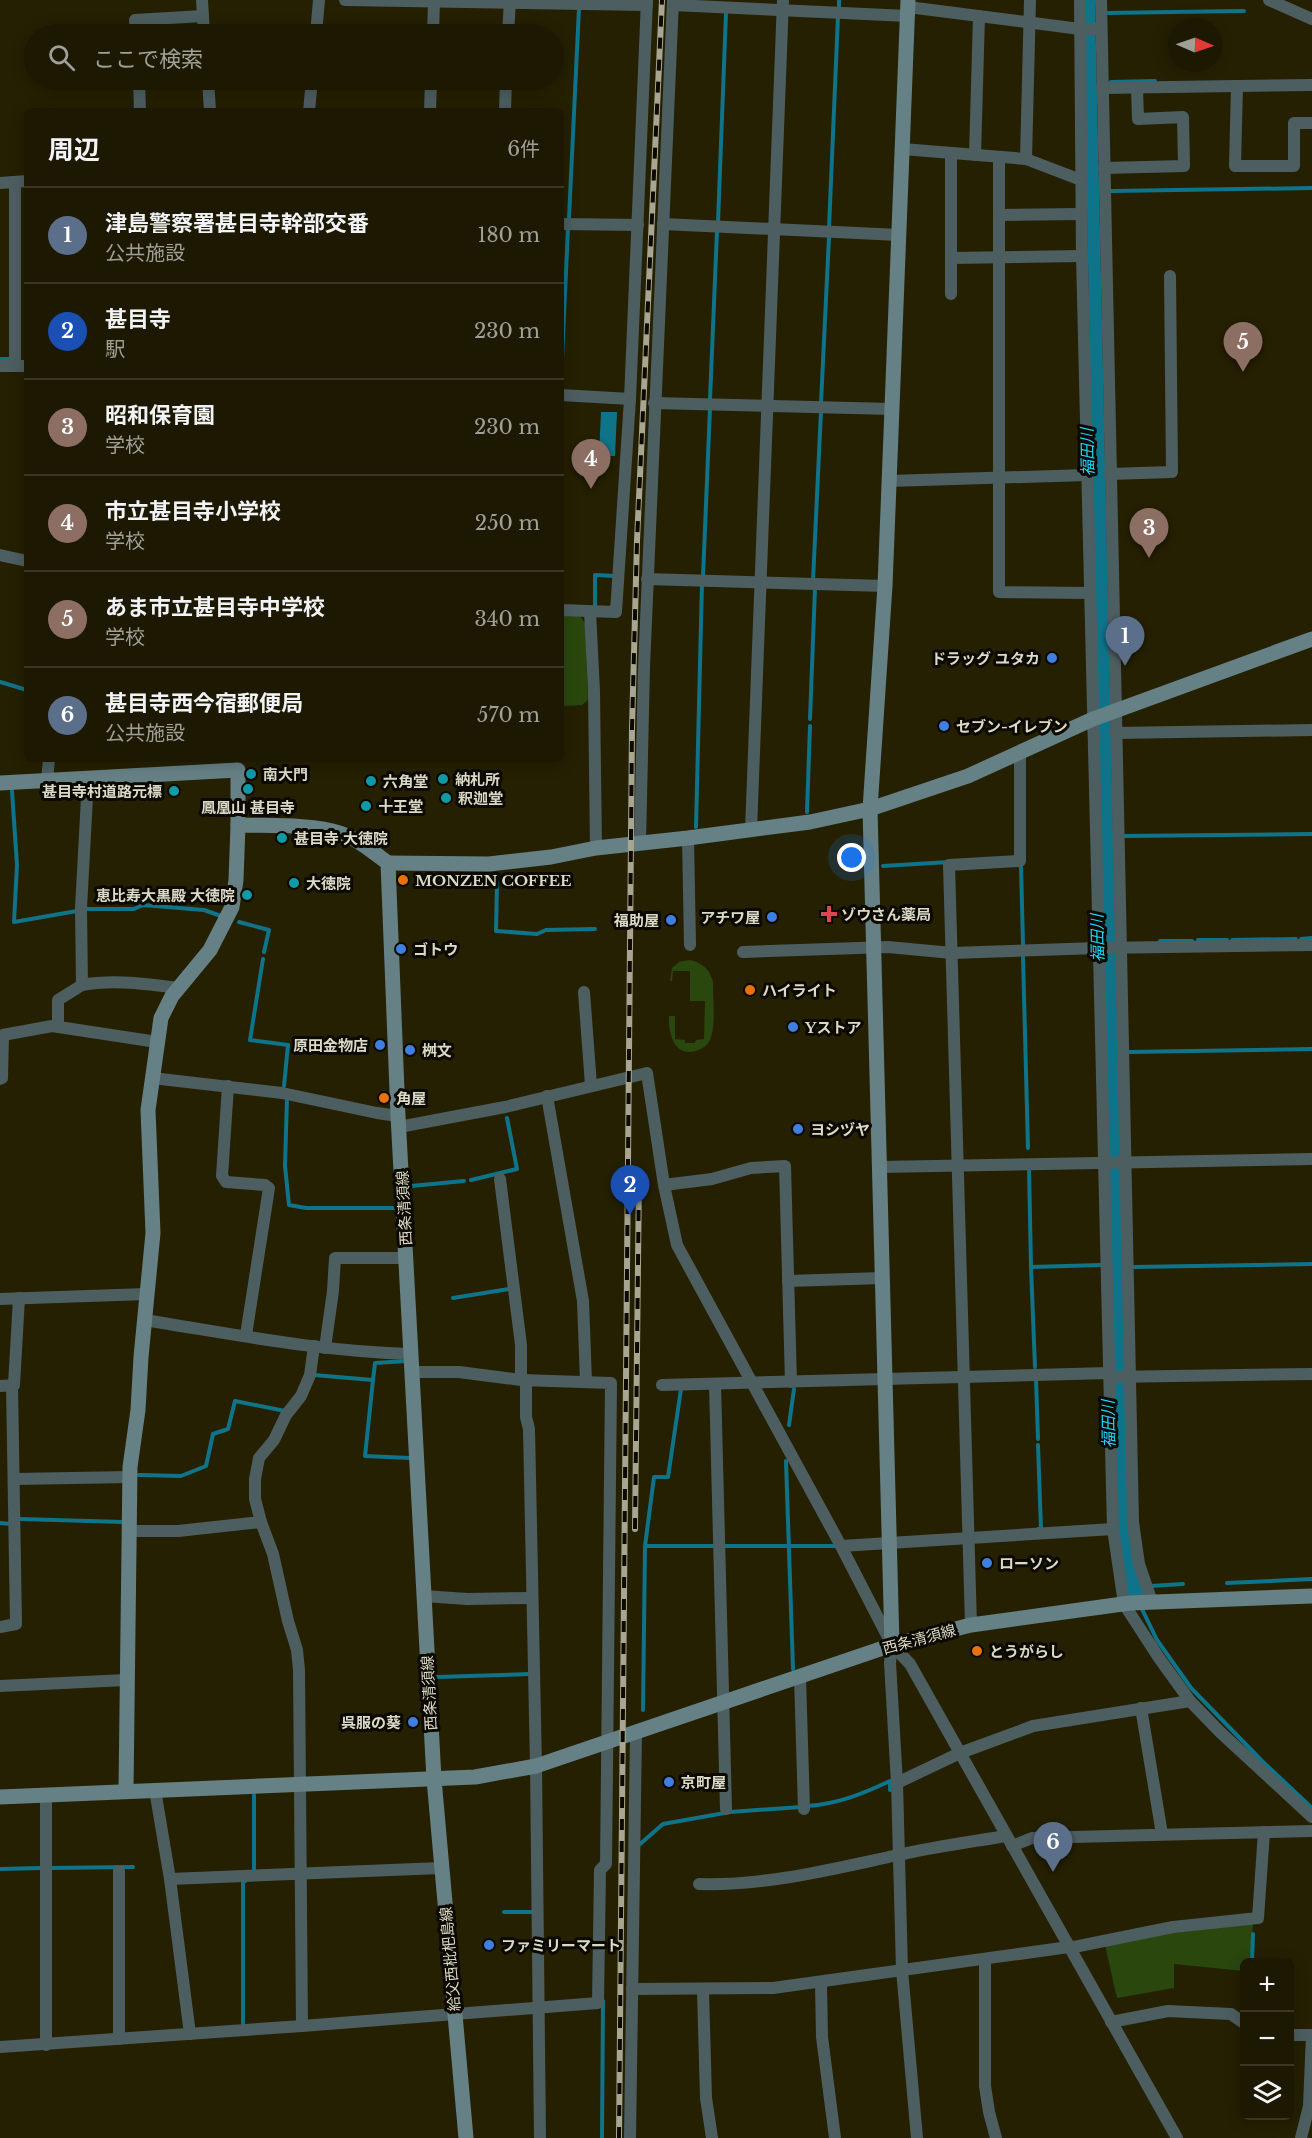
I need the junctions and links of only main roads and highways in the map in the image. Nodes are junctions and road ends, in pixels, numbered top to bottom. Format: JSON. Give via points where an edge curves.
{"nodes":[{"id":1,"x":908,"y":8,"type":"edge"},
{"id":2,"x":1312,"y":639,"type":"edge"},
{"id":3,"x":237,"y":765,"type":"edge"},
{"id":4,"x":0,"y":783,"type":"edge"},
{"id":5,"x":870,"y":809,"type":"junction"},
{"id":6,"x":238,"y":825,"type":"junction"},
{"id":7,"x":388,"y":863,"type":"junction"},
{"id":8,"x":1312,"y":1596,"type":"edge"},
{"id":9,"x":892,"y":1645,"type":"junction"},
{"id":10,"x":434,"y":1779,"type":"junction"},
{"id":11,"x":126,"y":1790,"type":"junction"},
{"id":12,"x":0,"y":1797,"type":"edge"},
{"id":13,"x":466,"y":2138,"type":"edge"}],
"edges":[{"from":1,"to":5,"type":"main road","via":[[885,586]]},
{"from":2,"to":5,"type":"main road","via":[[1093,719],[968,776]]},
{"from":3,"to":4,"type":"main road"},
{"from":3,"to":6,"type":"main road"},
{"from":5,"to":7,"type":"main road","via":[[810,822],[489,864]]},
{"from":5,"to":9,"type":"main road"},
{"from":6,"to":7,"type":"main road","via":[[343,833]]},
{"from":6,"to":11,"type":"main road","via":[[232,907],[210,950],[172,996],[161,1018],[148,1110],[153,1233],[130,1477]]},
{"from":7,"to":10,"type":"main road","name":"西条清須線"},
{"from":8,"to":9,"type":"main road","name":"西条清須線","via":[[1127,1603],[970,1626]]},
{"from":9,"to":10,"type":"main road","name":"西条清須線","via":[[536,1766],[475,1777]]},
{"from":10,"to":11,"type":"main road"},
{"from":10,"to":13,"type":"main road","name":"給父西枇杷島線"},
{"from":11,"to":12,"type":"main road"}]}
